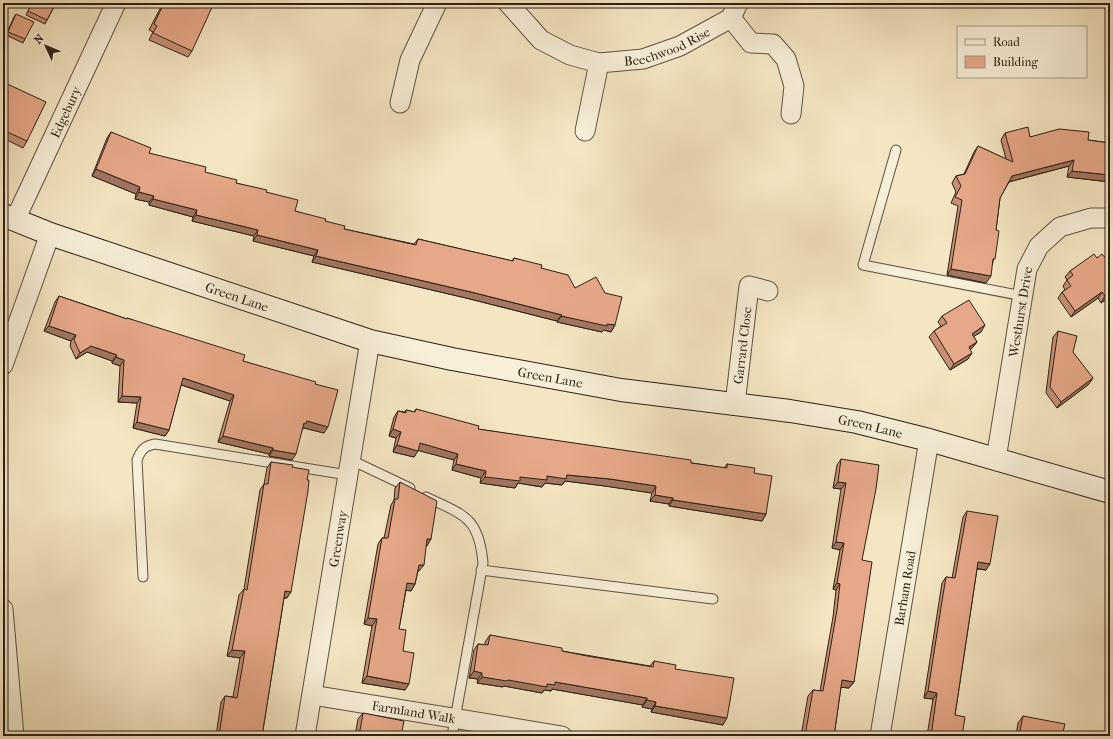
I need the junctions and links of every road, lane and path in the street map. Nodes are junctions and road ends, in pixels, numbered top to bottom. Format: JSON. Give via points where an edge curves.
{"nodes":[{"id":1,"x":116,"y":3,"type":"edge"},
{"id":2,"x":437,"y":3,"type":"edge"},
{"id":3,"x":508,"y":3,"type":"edge"},
{"id":4,"x":734,"y":10,"type":"edge"},
{"id":5,"x":599,"y":63,"type":"junction"},
{"id":6,"x":400,"y":103,"type":"dead end"},
{"id":7,"x":791,"y":114,"type":"dead end"},
{"id":8,"x":585,"y":131,"type":"dead end"},
{"id":9,"x":896,"y":150,"type":"dead end"},
{"id":10,"x":9,"y":218,"type":"edge"},
{"id":11,"x":1110,"y":218,"type":"edge"},
{"id":12,"x":50,"y":234,"type":"junction"},
{"id":13,"x":768,"y":291,"type":"dead end"},
{"id":14,"x":1023,"y":296,"type":"junction"},
{"id":15,"x":370,"y":341,"type":"junction"},
{"id":16,"x":3,"y":366,"type":"edge"},
{"id":17,"x":735,"y":404,"type":"junction"},
{"id":18,"x":928,"y":440,"type":"junction"},
{"id":19,"x":996,"y":459,"type":"junction"},
{"id":20,"x":350,"y":468,"type":"junction"},
{"id":21,"x":1110,"y":492,"type":"edge"},
{"id":22,"x":481,"y":570,"type":"junction"},
{"id":23,"x":143,"y":577,"type":"dead end"},
{"id":24,"x":713,"y":599,"type":"dead end"},
{"id":25,"x":3,"y":609,"type":"edge"},
{"id":26,"x":312,"y":695,"type":"junction"},
{"id":27,"x":453,"y":727,"type":"edge"},
{"id":28,"x":14,"y":736,"type":"edge"},
{"id":29,"x":305,"y":736,"type":"edge"},
{"id":30,"x":562,"y":736,"type":"edge"},
{"id":31,"x":880,"y":736,"type":"edge"}],
"edges":[{"from":1,"to":10,"type":"street","name":"Edgebury"},
{"from":2,"to":6,"type":"street","via":[[410,60]]},
{"from":3,"to":5,"type":"street","name":"Beechwood Rise","via":[[541,40],[570,55]]},
{"from":4,"to":5,"type":"street","name":"Beechwood Rise","via":[[680,46],[643,59]]},
{"from":4,"to":7,"type":"street","name":"Beechwood Rise","via":[[751,43],[773,44],[786,59],[794,86]]},
{"from":5,"to":8,"type":"street"},
{"from":9,"to":14,"type":"lane","via":[[863,264]]},
{"from":10,"to":12,"type":"main road","name":"Green Lane"},
{"from":11,"to":14,"type":"street","name":"Westhurst Drive","via":[[1091,218],[1060,227],[1039,246],[1027,269]]},
{"from":12,"to":15,"type":"main road","name":"Green Lane"},
{"from":12,"to":16,"type":"street"},
{"from":13,"to":17,"type":"street","name":"Garrard Close","via":[[742,284]]},
{"from":14,"to":19,"type":"street","name":"Westhurst Drive"},
{"from":15,"to":17,"type":"main road","name":"Green Lane","via":[[621,390]]},
{"from":15,"to":20,"type":"street","name":"Greenway"},
{"from":17,"to":18,"type":"main road","name":"Green Lane","via":[[790,410],[858,422]]},
{"from":18,"to":19,"type":"main road","name":"Green Lane"},
{"from":18,"to":31,"type":"street","name":"Barham Road"},
{"from":19,"to":21,"type":"main road","name":"Green Lane"},
{"from":20,"to":22,"type":"lane","via":[[460,513],[470,521],[482,546]]},
{"from":20,"to":23,"type":"lane","via":[[155,444],[147,446],[137,460]]},
{"from":20,"to":26,"type":"street","name":"Greenway"},
{"from":22,"to":24,"type":"lane"},
{"from":22,"to":27,"type":"lane"},
{"from":25,"to":28,"type":"street"},
{"from":26,"to":27,"type":"street","name":"Farmland Walk"},
{"from":26,"to":29,"type":"street","name":"Greenway"},
{"from":27,"to":30,"type":"street","name":"Farmland Walk"}]}
